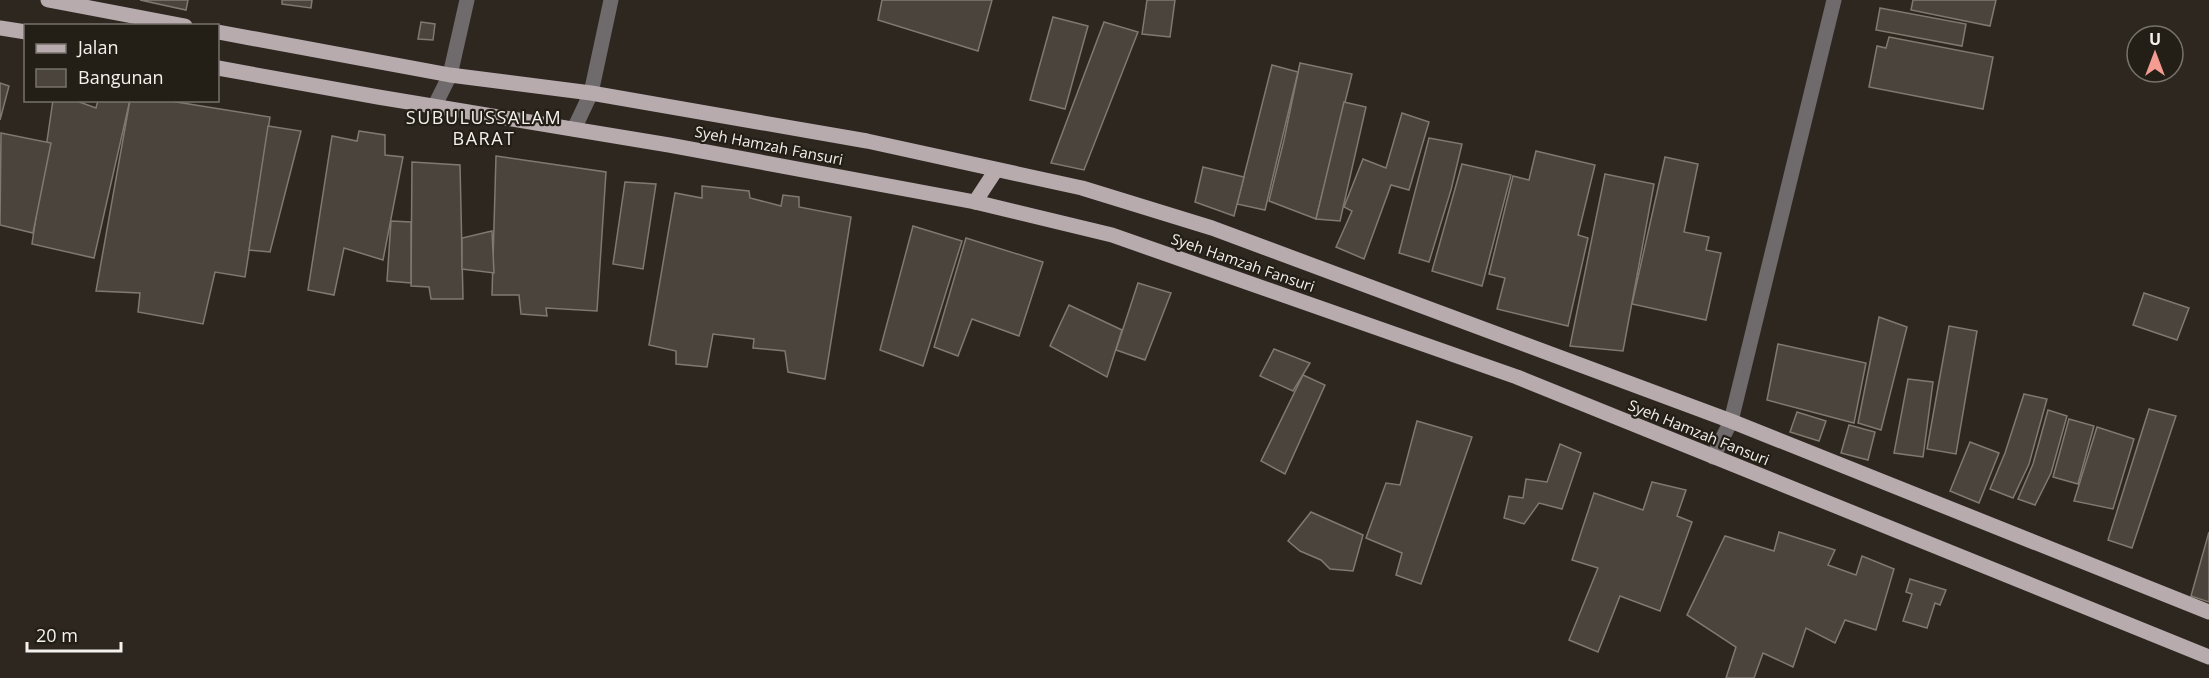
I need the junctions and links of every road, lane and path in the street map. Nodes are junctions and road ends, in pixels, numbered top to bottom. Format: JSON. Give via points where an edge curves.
{"nodes":[{"id":1,"x":48,"y":0,"type":"edge"},
{"id":2,"x":467,"y":0,"type":"edge"},
{"id":3,"x":611,"y":0,"type":"edge"},
{"id":4,"x":1834,"y":0,"type":"edge"},
{"id":5,"x":174,"y":24,"type":"edge"},
{"id":6,"x":0,"y":28,"type":"edge"},
{"id":7,"x":24,"y":32,"type":"edge"},
{"id":8,"x":219,"y":32,"type":"edge"},
{"id":9,"x":219,"y":68,"type":"edge"},
{"id":10,"x":450,"y":75,"type":"junction"},
{"id":11,"x":591,"y":93,"type":"junction"},
{"id":12,"x":434,"y":106,"type":"junction"},
{"id":13,"x":574,"y":129,"type":"junction"},
{"id":14,"x":996,"y":170,"type":"junction"},
{"id":15,"x":975,"y":202,"type":"junction"},
{"id":16,"x":1731,"y":421,"type":"junction"},
{"id":17,"x":1713,"y":457,"type":"junction"},
{"id":18,"x":2209,"y":612,"type":"edge"},
{"id":19,"x":2209,"y":657,"type":"edge"}],
"edges":[{"from":1,"to":5,"type":"main road"},
{"from":2,"to":10,"type":"street"},
{"from":3,"to":11,"type":"street"},
{"from":4,"to":16,"type":"street"},
{"from":6,"to":7,"type":"main road"},
{"from":8,"to":10,"type":"main road","name":"Syeh Hamzah Fansuri"},
{"from":9,"to":12,"type":"main road","name":"Syeh Hamzah Fansuri"},
{"from":10,"to":11,"type":"main road","name":"Syeh Hamzah Fansuri"},
{"from":10,"to":12,"type":"street"},
{"from":11,"to":13,"type":"street"},
{"from":11,"to":14,"type":"main road","name":"Syeh Hamzah Fansuri","via":[[867,141]]},
{"from":12,"to":13,"type":"main road","name":"Syeh Hamzah Fansuri"},
{"from":13,"to":15,"type":"main road","name":"Syeh Hamzah Fansuri"},
{"from":14,"to":15,"type":"main road"},
{"from":14,"to":16,"type":"main road","name":"Syeh Hamzah Fansuri","via":[[1082,188],[1212,228]]},
{"from":15,"to":17,"type":"main road","name":"Syeh Hamzah Fansuri","via":[[1112,235],[1517,377]]},
{"from":16,"to":17,"type":"street"},
{"from":16,"to":18,"type":"main road","name":"Syeh Hamzah Fansuri"},
{"from":17,"to":19,"type":"main road","name":"Syeh Hamzah Fansuri"}]}
